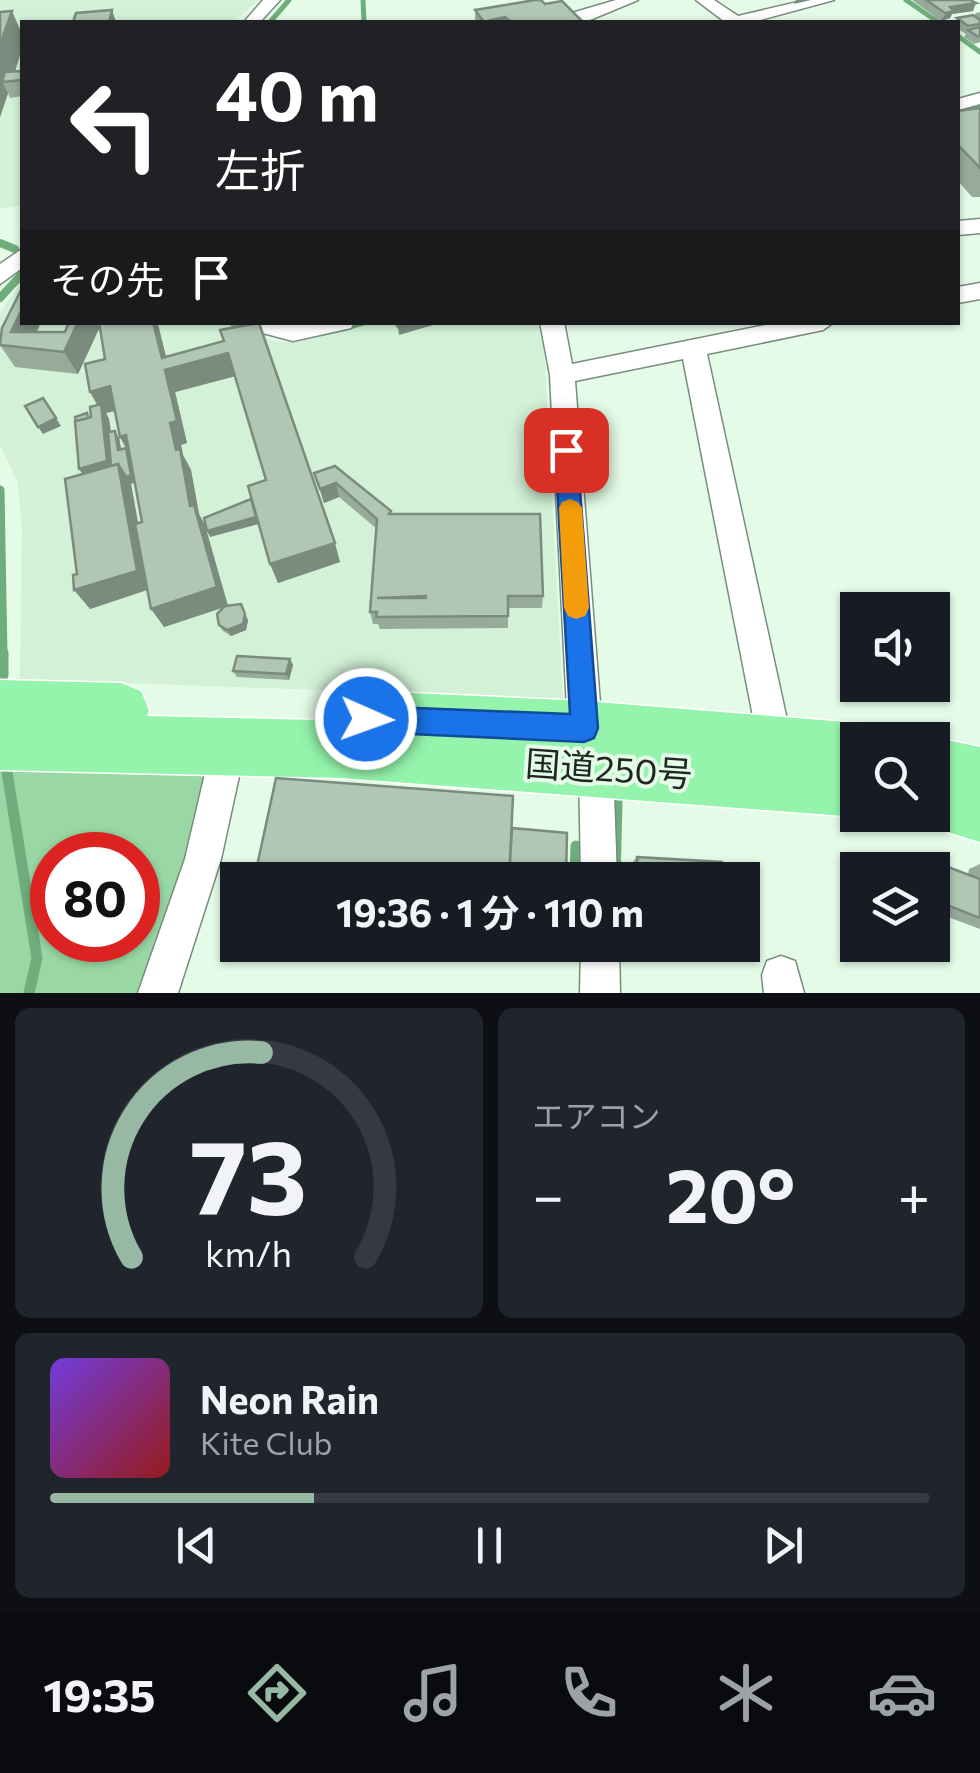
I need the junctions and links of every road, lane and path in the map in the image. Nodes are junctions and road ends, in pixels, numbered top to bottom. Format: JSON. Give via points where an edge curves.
{"nodes":[{"id":1,"x":272,"y":0,"type":"edge"},
{"id":2,"x":630,"y":0,"type":"edge"},
{"id":3,"x":704,"y":0,"type":"edge"},
{"id":4,"x":826,"y":0,"type":"edge"},
{"id":5,"x":548,"y":4,"type":"edge"},
{"id":6,"x":787,"y":4,"type":"edge"},
{"id":7,"x":254,"y":20,"type":"edge"},
{"id":8,"x":571,"y":20,"type":"edge"},
{"id":9,"x":577,"y":20,"type":"edge"},
{"id":10,"x":732,"y":20,"type":"edge"},
{"id":11,"x":741,"y":20,"type":"edge"},
{"id":12,"x":811,"y":20,"type":"edge"},
{"id":13,"x":20,"y":258,"type":"edge"},
{"id":14,"x":0,"y":277,"type":"edge"},
{"id":15,"x":263,"y":325,"type":"edge"},
{"id":16,"x":329,"y":325,"type":"edge"},
{"id":17,"x":553,"y":325,"type":"edge"},
{"id":18,"x":808,"y":325,"type":"edge"},
{"id":19,"x":694,"y":347,"type":"junction"},
{"id":20,"x":562,"y":375,"type":"junction"},
{"id":21,"x":0,"y":707,"type":"edge"},
{"id":22,"x":0,"y":741,"type":"edge"},
{"id":23,"x":229,"y":744,"type":"junction"},
{"id":24,"x":590,"y":747,"type":"junction"},
{"id":25,"x":840,"y":754,"type":"edge"},
{"id":26,"x":778,"y":762,"type":"junction"},
{"id":27,"x":950,"y":770,"type":"edge"},
{"id":28,"x":980,"y":777,"type":"edge"},
{"id":29,"x":840,"y":781,"type":"edge"},
{"id":30,"x":950,"y":804,"type":"edge"},
{"id":31,"x":980,"y":812,"type":"edge"},
{"id":32,"x":598,"y":862,"type":"edge"},
{"id":33,"x":600,"y":962,"type":"edge"},
{"id":34,"x":158,"y":993,"type":"edge"},
{"id":35,"x":600,"y":993,"type":"edge"}],
"edges":[{"from":1,"to":7,"type":"street"},
{"from":2,"to":9,"type":"street"},
{"from":3,"to":10,"type":"street"},
{"from":4,"to":6,"type":"street"},
{"from":5,"to":8,"type":"street"},
{"from":6,"to":11,"type":"street"},
{"from":6,"to":12,"type":"street"},
{"from":13,"to":14,"type":"street"},
{"from":15,"to":16,"type":"street","via":[[293,333]]},
{"from":17,"to":20,"type":"street"},
{"from":18,"to":19,"type":"street"},
{"from":19,"to":20,"type":"street"},
{"from":19,"to":26,"type":"street"},
{"from":20,"to":24,"type":"street"},
{"from":21,"to":24,"type":"highway","name":"国道250号"},
{"from":22,"to":23,"type":"highway","name":"国道250号"},
{"from":23,"to":24,"type":"highway","name":"国道250号"},
{"from":23,"to":34,"type":"street","via":[[203,860]]},
{"from":24,"to":26,"type":"highway","name":"国道250号"},
{"from":24,"to":32,"type":"street"},
{"from":25,"to":26,"type":"highway","name":"国道250号"},
{"from":26,"to":29,"type":"highway","name":"国道250号"},
{"from":27,"to":28,"type":"highway"},
{"from":30,"to":31,"type":"highway"},
{"from":33,"to":35,"type":"street"}]}
